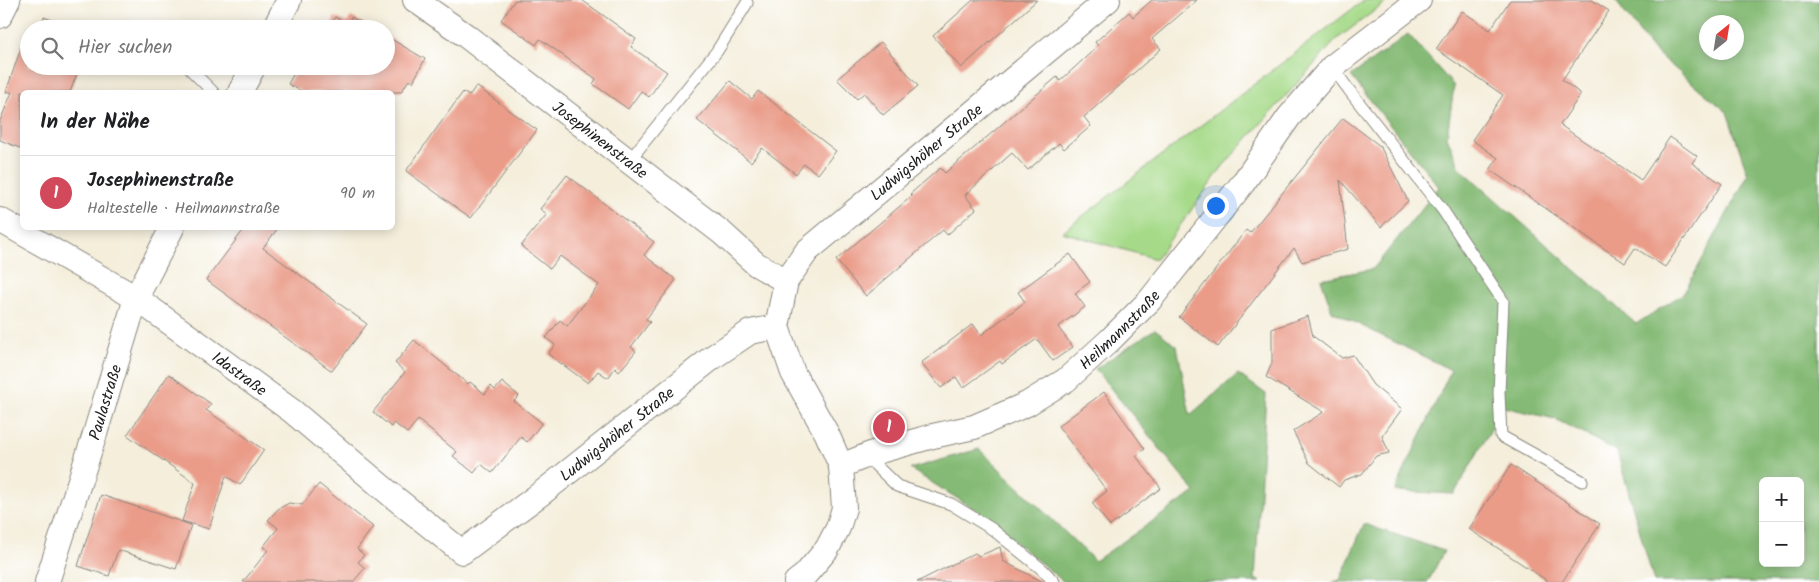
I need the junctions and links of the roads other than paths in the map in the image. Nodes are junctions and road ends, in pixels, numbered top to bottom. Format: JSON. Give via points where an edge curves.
{"nodes":[{"id":1,"x":8,"y":0,"type":"edge"},
{"id":2,"x":289,"y":0,"type":"edge"},
{"id":3,"x":415,"y":0,"type":"edge"},
{"id":4,"x":1108,"y":0,"type":"edge"},
{"id":5,"x":1420,"y":0,"type":"edge"},
{"id":6,"x":747,"y":3,"type":"dead end"},
{"id":7,"x":0,"y":16,"type":"edge"},
{"id":8,"x":279,"y":20,"type":"edge"},
{"id":9,"x":1332,"y":67,"type":"junction"},
{"id":10,"x":196,"y":75,"type":"edge"},
{"id":11,"x":249,"y":75,"type":"edge"},
{"id":12,"x":211,"y":90,"type":"edge"},
{"id":13,"x":241,"y":90,"type":"edge"},
{"id":14,"x":629,"y":161,"type":"junction"},
{"id":15,"x":0,"y":220,"type":"edge"},
{"id":16,"x":171,"y":230,"type":"edge"},
{"id":17,"x":786,"y":281,"type":"junction"},
{"id":18,"x":136,"y":298,"type":"junction"},
{"id":19,"x":777,"y":327,"type":"junction"},
{"id":20,"x":866,"y":456,"type":"junction"},
{"id":21,"x":841,"y":466,"type":"junction"},
{"id":22,"x":1582,"y":481,"type":"dead end"},
{"id":23,"x":462,"y":552,"type":"joint"},
{"id":24,"x":47,"y":582,"type":"edge"},
{"id":25,"x":796,"y":582,"type":"edge"},
{"id":26,"x":1054,"y":582,"type":"edge"}],
"edges":[{"from":1,"to":7,"type":"street"},
{"from":2,"to":8,"type":"street"},
{"from":3,"to":14,"type":"street","name":"Josephinenstraße"},
{"from":4,"to":17,"type":"street","name":"Ludwigshöher Straße","via":[[818,242],[795,266]]},
{"from":5,"to":9,"type":"street","name":"Heilmannstraße"},
{"from":6,"to":14,"type":"lane","via":[[717,51]]},
{"from":9,"to":20,"type":"street","name":"Heilmannstraße","via":[[1289,117],[1244,183],[1150,300],[1066,380],[1027,404],[974,427]]},
{"from":9,"to":22,"type":"lane","via":[[1442,209],[1503,302],[1499,393],[1501,436]]},
{"from":10,"to":12,"type":"lane"},
{"from":11,"to":13,"type":"street"},
{"from":14,"to":17,"type":"street","name":"Josephinenstraße","via":[[722,233],[756,264]]},
{"from":15,"to":18,"type":"street","name":"Idastraße"},
{"from":16,"to":18,"type":"street","name":"Paulastraße"},
{"from":17,"to":19,"type":"street","name":"Ludwigshöher Straße"},
{"from":18,"to":23,"type":"street","name":"Idastraße","via":[[292,411]]},
{"from":18,"to":24,"type":"street","name":"Paulastraße"},
{"from":19,"to":21,"type":"street","via":[[793,373]]},
{"from":19,"to":23,"type":"street","name":"Ludwigshöher Straße","via":[[750,332],[713,357]]},
{"from":20,"to":21,"type":"street","name":"Heilmannstraße"},
{"from":20,"to":26,"type":"lane","via":[[896,486],[951,504],[992,529]]},
{"from":21,"to":25,"type":"street","via":[[844,508],[838,528],[823,555]]}]}
